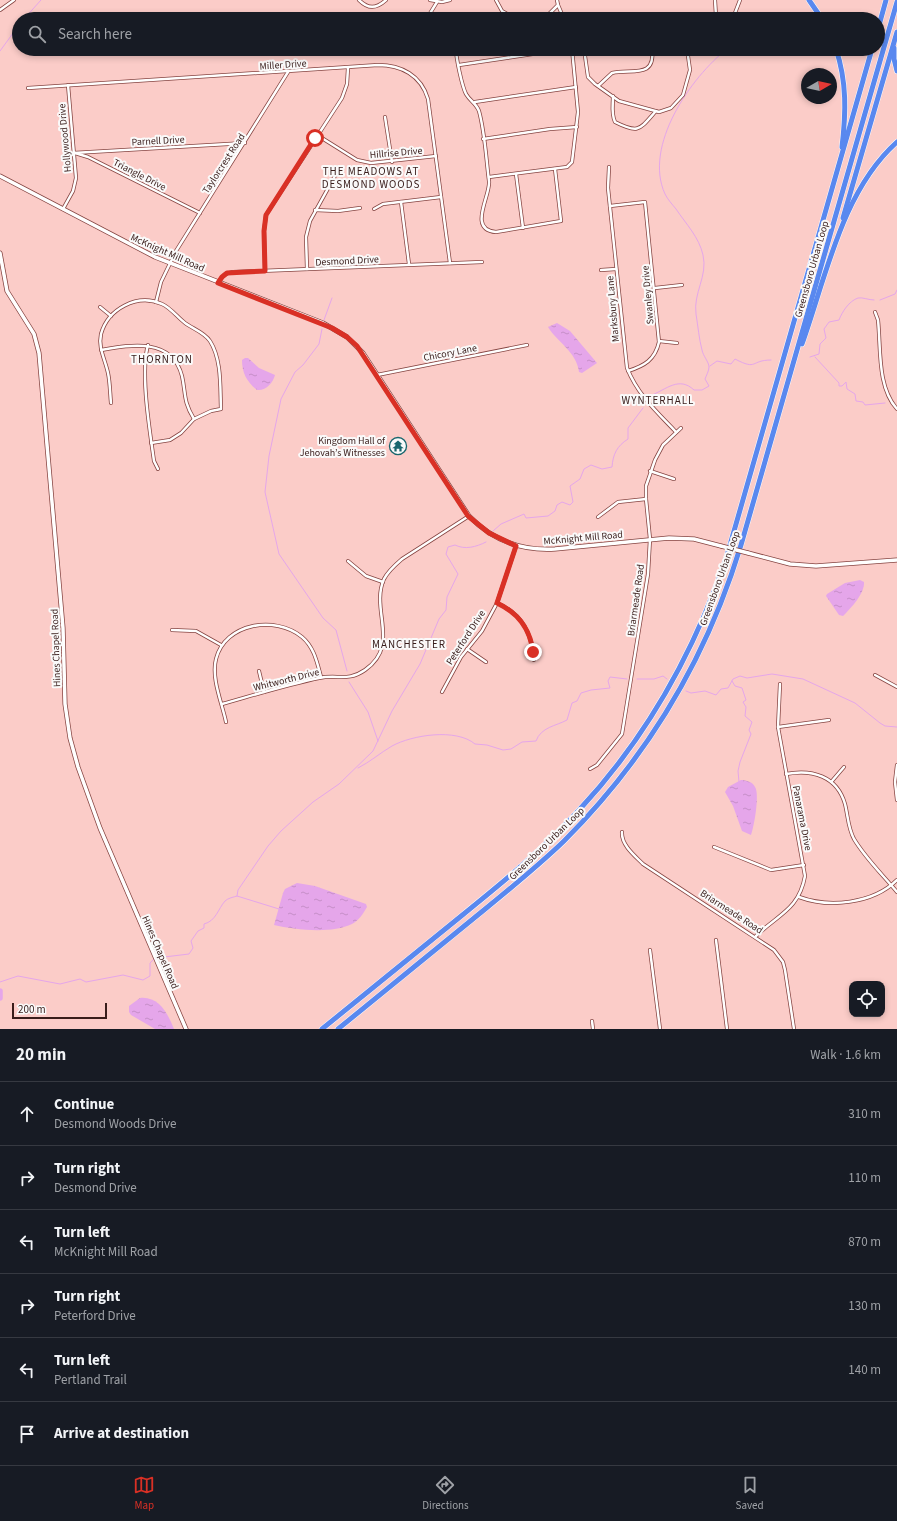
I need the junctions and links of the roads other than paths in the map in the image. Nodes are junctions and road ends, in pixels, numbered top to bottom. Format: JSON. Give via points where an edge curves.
{"nodes":[{"id":1,"x":14,"y":0,"type":"edge"},
{"id":2,"x":359,"y":0,"type":"edge"},
{"id":3,"x":386,"y":0,"type":"edge"},
{"id":4,"x":430,"y":0,"type":"edge"},
{"id":5,"x":450,"y":0,"type":"edge"},
{"id":6,"x":496,"y":0,"type":"edge"},
{"id":7,"x":557,"y":0,"type":"edge"},
{"id":8,"x":714,"y":0,"type":"edge"},
{"id":9,"x":740,"y":0,"type":"edge"},
{"id":10,"x":809,"y":0,"type":"edge"},
{"id":11,"x":886,"y":0,"type":"edge"},
{"id":12,"x":896,"y":1,"type":"edge"},
{"id":13,"x":437,"y":2,"type":"junction"},
{"id":14,"x":558,"y":4,"type":"junction"},
{"id":15,"x":0,"y":10,"type":"edge"},
{"id":16,"x":431,"y":12,"type":"edge"},
{"id":17,"x":504,"y":12,"type":"edge"},
{"id":18,"x":553,"y":12,"type":"edge"},
{"id":19,"x":561,"y":12,"type":"edge"},
{"id":20,"x":716,"y":12,"type":"edge"},
{"id":21,"x":735,"y":12,"type":"edge"},
{"id":22,"x":817,"y":12,"type":"edge"},
{"id":23,"x":883,"y":12,"type":"edge"},
{"id":24,"x":897,"y":32,"type":"edge"},
{"id":25,"x":894,"y":40,"type":"junction"},
{"id":26,"x":885,"y":42,"type":"edge"},
{"id":27,"x":457,"y":56,"type":"edge"},
{"id":28,"x":519,"y":56,"type":"edge"},
{"id":29,"x":573,"y":56,"type":"edge"},
{"id":30,"x":585,"y":56,"type":"edge"},
{"id":31,"x":652,"y":56,"type":"edge"},
{"id":32,"x":688,"y":56,"type":"edge"},
{"id":33,"x":838,"y":56,"type":"edge"},
{"id":34,"x":870,"y":56,"type":"edge"},
{"id":35,"x":881,"y":56,"type":"edge"},
{"id":36,"x":459,"y":65,"type":"junction"},
{"id":37,"x":348,"y":68,"type":"junction"},
{"id":38,"x":897,"y":71,"type":"edge"},
{"id":39,"x":289,"y":72,"type":"junction"},
{"id":40,"x":68,"y":86,"type":"junction"},
{"id":41,"x":598,"y":86,"type":"junction"},
{"id":42,"x":576,"y":87,"type":"junction"},
{"id":43,"x":28,"y":88,"type":"dead end"},
{"id":44,"x":613,"y":96,"type":"junction"},
{"id":45,"x":475,"y":102,"type":"junction"},
{"id":46,"x":656,"y":112,"type":"junction"},
{"id":47,"x":385,"y":117,"type":"dead end"},
{"id":48,"x":577,"y":127,"type":"junction"},
{"id":49,"x":317,"y":135,"type":"junction"},
{"id":50,"x":483,"y":138,"type":"junction"},
{"id":51,"x":897,"y":142,"type":"edge"},
{"id":52,"x":245,"y":143,"type":"junction"},
{"id":53,"x":73,"y":153,"type":"junction"},
{"id":54,"x":436,"y":156,"type":"junction"},
{"id":55,"x":392,"y":162,"type":"junction"},
{"id":56,"x":839,"y":164,"type":"junction"},
{"id":57,"x":609,"y":167,"type":"dead end"},
{"id":58,"x":554,"y":169,"type":"junction"},
{"id":59,"x":336,"y":174,"type":"dead end"},
{"id":60,"x":516,"y":174,"type":"junction"},
{"id":61,"x":0,"y":176,"type":"edge"},
{"id":62,"x":488,"y":177,"type":"junction"},
{"id":63,"x":441,"y":197,"type":"junction"},
{"id":64,"x":401,"y":202,"type":"junction"},
{"id":65,"x":610,"y":206,"type":"junction"},
{"id":66,"x":360,"y":208,"type":"dead end"},
{"id":67,"x":374,"y":209,"type":"dead end"},
{"id":68,"x":63,"y":210,"type":"junction"},
{"id":69,"x":315,"y":210,"type":"junction"},
{"id":70,"x":200,"y":213,"type":"junction"},
{"id":71,"x":523,"y":228,"type":"junction"},
{"id":72,"x":0,"y":253,"type":"edge"},
{"id":73,"x":482,"y":262,"type":"dead end"},
{"id":74,"x":169,"y":263,"type":"junction"},
{"id":75,"x":450,"y":263,"type":"junction"},
{"id":76,"x":409,"y":264,"type":"junction"},
{"id":77,"x":829,"y":265,"type":"junction"},
{"id":78,"x":616,"y":269,"type":"junction"},
{"id":79,"x":307,"y":270,"type":"junction"},
{"id":80,"x":601,"y":270,"type":"dead end"},
{"id":81,"x":265,"y":271,"type":"junction"},
{"id":82,"x":218,"y":283,"type":"junction"},
{"id":83,"x":682,"y":286,"type":"dead end"},
{"id":84,"x":655,"y":288,"type":"junction"},
{"id":85,"x":156,"y":302,"type":"junction"},
{"id":86,"x":100,"y":307,"type":"dead end"},
{"id":87,"x":875,"y":312,"type":"dead end"},
{"id":88,"x":111,"y":316,"type":"junction"},
{"id":89,"x":659,"y":341,"type":"junction"},
{"id":90,"x":677,"y":343,"type":"dead end"},
{"id":91,"x":148,"y":345,"type":"junction"},
{"id":92,"x":527,"y":345,"type":"dead end"},
{"id":93,"x":101,"y":350,"type":"junction"},
{"id":94,"x":628,"y":371,"type":"junction"},
{"id":95,"x":377,"y":375,"type":"junction"},
{"id":96,"x":786,"y":389,"type":"junction"},
{"id":97,"x":111,"y":403,"type":"dead end"},
{"id":98,"x":897,"y":409,"type":"edge"},
{"id":99,"x":194,"y":419,"type":"junction"},
{"id":100,"x":681,"y":428,"type":"dead end"},
{"id":101,"x":676,"y":432,"type":"junction"},
{"id":102,"x":151,"y":443,"type":"junction"},
{"id":103,"x":158,"y":469,"type":"dead end"},
{"id":104,"x":650,"y":471,"type":"junction"},
{"id":105,"x":674,"y":479,"type":"dead end"},
{"id":106,"x":646,"y":500,"type":"junction"},
{"id":107,"x":468,"y":516,"type":"junction"},
{"id":108,"x":598,"y":518,"type":"dead end"},
{"id":109,"x":650,"y":539,"type":"junction"},
{"id":110,"x":516,"y":546,"type":"junction"},
{"id":111,"x":348,"y":560,"type":"dead end"},
{"id":112,"x":897,"y":560,"type":"edge"},
{"id":113,"x":383,"y":582,"type":"junction"},
{"id":114,"x":497,"y":603,"type":"junction"},
{"id":115,"x":172,"y":630,"type":"dead end"},
{"id":116,"x":222,"y":646,"type":"junction"},
{"id":117,"x":467,"y":649,"type":"junction"},
{"id":118,"x":534,"y":660,"type":"dead end"},
{"id":119,"x":486,"y":662,"type":"dead end"},
{"id":120,"x":260,"y":671,"type":"dead end"},
{"id":121,"x":875,"y":675,"type":"dead end"},
{"id":122,"x":321,"y":678,"type":"junction"},
{"id":123,"x":780,"y":684,"type":"dead end"},
{"id":124,"x":897,"y":687,"type":"edge"},
{"id":125,"x":264,"y":692,"type":"junction"},
{"id":126,"x":442,"y":692,"type":"dead end"},
{"id":127,"x":222,"y":704,"type":"junction"},
{"id":128,"x":829,"y":720,"type":"dead end"},
{"id":129,"x":226,"y":722,"type":"dead end"},
{"id":130,"x":778,"y":727,"type":"junction"},
{"id":131,"x":897,"y":765,"type":"edge"},
{"id":132,"x":844,"y":767,"type":"dead end"},
{"id":133,"x":590,"y":769,"type":"dead end"},
{"id":134,"x":786,"y":774,"type":"junction"},
{"id":135,"x":832,"y":781,"type":"junction"},
{"id":136,"x":897,"y":800,"type":"edge"},
{"id":137,"x":622,"y":832,"type":"dead end"},
{"id":138,"x":714,"y":847,"type":"dead end"},
{"id":139,"x":804,"y":865,"type":"junction"},
{"id":140,"x":897,"y":880,"type":"edge"},
{"id":141,"x":891,"y":885,"type":"junction"},
{"id":142,"x":897,"y":892,"type":"edge"},
{"id":143,"x":799,"y":897,"type":"junction"},
{"id":144,"x":756,"y":936,"type":"junction"},
{"id":145,"x":716,"y":940,"type":"dead end"},
{"id":146,"x":650,"y":950,"type":"dead end"},
{"id":147,"x":592,"y":1021,"type":"dead end"},
{"id":148,"x":186,"y":1029,"type":"edge"},
{"id":149,"x":322,"y":1029,"type":"edge"},
{"id":150,"x":338,"y":1029,"type":"edge"},
{"id":151,"x":593,"y":1029,"type":"edge"},
{"id":152,"x":660,"y":1029,"type":"edge"},
{"id":153,"x":726,"y":1029,"type":"edge"},
{"id":154,"x":794,"y":1029,"type":"edge"}],
"edges":[{"from":1,"to":15,"type":"street"},
{"from":2,"to":3,"type":"street","via":[[365,6],[372,7]]},
{"from":4,"to":13,"type":"street"},
{"from":5,"to":13,"type":"street"},
{"from":6,"to":17,"type":"street"},
{"from":7,"to":14,"type":"street"},
{"from":8,"to":20,"type":"street"},
{"from":9,"to":21,"type":"street"},
{"from":10,"to":22,"type":"highway"},
{"from":11,"to":23,"type":"highway"},
{"from":12,"to":26,"type":"highway","name":"Greensboro Urban Loop"},
{"from":13,"to":16,"type":"street"},
{"from":14,"to":18,"type":"street"},
{"from":14,"to":19,"type":"street"},
{"from":24,"to":25,"type":"highway"},
{"from":25,"to":38,"type":"highway"},
{"from":25,"to":77,"type":"highway"},
{"from":27,"to":36,"type":"street"},
{"from":28,"to":36,"type":"street"},
{"from":29,"to":42,"type":"street"},
{"from":30,"to":41,"type":"street","via":[[588,77]]},
{"from":31,"to":41,"type":"street","via":[[649,68],[612,72]]},
{"from":32,"to":46,"type":"street","via":[[690,70],[683,95],[671,108]]},
{"from":33,"to":56,"type":"highway","via":[[845,96]]},
{"from":34,"to":56,"type":"highway","name":"Greensboro Urban Loop"},
{"from":35,"to":96,"type":"highway","name":"Greensboro Urban Loop"},
{"from":36,"to":45,"type":"street","via":[[466,94]]},
{"from":37,"to":39,"type":"street","name":"Miller Drive"},
{"from":37,"to":49,"type":"street","via":[[345,91]]},
{"from":37,"to":54,"type":"street","name":"Miller Drive","via":[[388,65],[411,73],[423,87],[428,99]]},
{"from":39,"to":40,"type":"street","name":"Miller Drive"},
{"from":39,"to":52,"type":"street","name":"Taylorcrest Road"},
{"from":40,"to":43,"type":"street","name":"Miller Drive"},
{"from":40,"to":53,"type":"street","name":"Hollywood Drive"},
{"from":41,"to":44,"type":"street"},
{"from":42,"to":45,"type":"street"},
{"from":42,"to":48,"type":"street"},
{"from":44,"to":46,"type":"street","via":[[619,101]]},
{"from":44,"to":46,"type":"street","via":[[612,113],[615,122],[624,126],[640,128]]},
{"from":45,"to":50,"type":"street","via":[[479,110]]},
{"from":47,"to":55,"type":"street"},
{"from":48,"to":50,"type":"street"},
{"from":48,"to":58,"type":"street","via":[[572,162],[567,167]]},
{"from":49,"to":55,"type":"street","name":"Hillrise Drive","via":[[357,160],[371,163]]},
{"from":49,"to":81,"type":"street","via":[[266,215]]},
{"from":50,"to":62,"type":"street"},
{"from":51,"to":77,"type":"highway","via":[[876,165],[856,195]]},
{"from":52,"to":53,"type":"street","name":"Parnell Drive"},
{"from":52,"to":70,"type":"street","name":"Taylorcrest Road"},
{"from":53,"to":68,"type":"street","name":"Hollywood Drive","via":[[76,183]]},
{"from":53,"to":70,"type":"street","name":"Triangle Drive","via":[[88,157]]},
{"from":54,"to":55,"type":"street","name":"Hillrise Drive"},
{"from":54,"to":63,"type":"street","name":"Miller Drive"},
{"from":56,"to":149,"type":"highway","name":"Greensboro Urban Loop","via":[[726,559],[695,638],[662,699],[614,770],[552,838],[510,876]]},
{"from":57,"to":65,"type":"street","name":"Marksbury Lane"},
{"from":58,"to":60,"type":"street"},
{"from":58,"to":71,"type":"street","via":[[561,221]]},
{"from":59,"to":69,"type":"street"},
{"from":60,"to":62,"type":"street"},
{"from":60,"to":71,"type":"street"},
{"from":61,"to":68,"type":"street","name":"McKnight Mill Road"},
{"from":62,"to":71,"type":"street","via":[[489,192],[481,210],[484,227],[496,232]]},
{"from":63,"to":64,"type":"street"},
{"from":63,"to":75,"type":"street","name":"Miller Drive"},
{"from":64,"to":67,"type":"street","via":[[379,205]]},
{"from":64,"to":76,"type":"street"},
{"from":65,"to":78,"type":"street","name":"Marksbury Lane"},
{"from":65,"to":84,"type":"street","name":"Swanley Drive","via":[[645,202]]},
{"from":66,"to":69,"type":"street","via":[[338,211]]},
{"from":68,"to":74,"type":"street","name":"McKnight Mill Road"},
{"from":69,"to":79,"type":"street","via":[[306,237]]},
{"from":70,"to":74,"type":"street","name":"Taylorcrest Road"},
{"from":72,"to":148,"type":"street","name":"Hines Chapel Road","via":[[7,291],[34,334],[39,353],[62,613],[64,704],[70,738],[100,828]]},
{"from":73,"to":75,"type":"street","name":"Desmond Drive"},
{"from":74,"to":82,"type":"street","name":"McKnight Mill Road"},
{"from":74,"to":85,"type":"street","name":"Taylorcrest Road"},
{"from":75,"to":76,"type":"street","name":"Desmond Drive"},
{"from":76,"to":79,"type":"street","name":"Desmond Drive"},
{"from":77,"to":96,"type":"highway"},
{"from":78,"to":80,"type":"street"},
{"from":78,"to":94,"type":"street","name":"Marksbury Lane"},
{"from":79,"to":81,"type":"street","name":"Desmond Drive"},
{"from":81,"to":82,"type":"street","name":"Desmond Drive","via":[[227,273]]},
{"from":82,"to":95,"type":"street","name":"McKnight Mill Road","via":[[337,330],[357,346]]},
{"from":83,"to":84,"type":"street"},
{"from":84,"to":89,"type":"street","name":"Swanley Drive"},
{"from":85,"to":88,"type":"street","via":[[130,303]]},
{"from":85,"to":99,"type":"street","via":[[204,334],[218,362],[222,409]]},
{"from":86,"to":88,"type":"street"},
{"from":87,"to":98,"type":"street","via":[[884,384],[891,402]]},
{"from":88,"to":93,"type":"street","via":[[101,335]]},
{"from":89,"to":90,"type":"street"},
{"from":89,"to":94,"type":"street","name":"Swanley Drive","via":[[654,356],[648,363]]},
{"from":91,"to":93,"type":"street"},
{"from":91,"to":99,"type":"street","via":[[159,349],[175,361],[181,374],[185,401]]},
{"from":91,"to":102,"type":"street","via":[[145,355]]},
{"from":92,"to":95,"type":"street","name":"Chicory Lane"},
{"from":93,"to":97,"type":"street","via":[[107,371]]},
{"from":94,"to":101,"type":"street","name":"Marksbury Lane","via":[[642,396]]},
{"from":95,"to":107,"type":"street","name":"McKnight Mill Road"},
{"from":96,"to":150,"type":"highway","name":"Greensboro Urban Loop","via":[[741,545],[720,606],[683,684],[642,748],[599,803],[547,857]]},
{"from":99,"to":102,"type":"street","via":[[170,440]]},
{"from":100,"to":101,"type":"street","name":"Briarmeade Road"},
{"from":101,"to":104,"type":"street","name":"Briarmeade Road","via":[[663,445]]},
{"from":102,"to":103,"type":"street"},
{"from":104,"to":105,"type":"street"},
{"from":104,"to":106,"type":"street","name":"Briarmeade Road"},
{"from":106,"to":108,"type":"street","via":[[618,502]]},
{"from":106,"to":109,"type":"street","name":"Briarmeade Road"},
{"from":107,"to":110,"type":"street","name":"McKnight Mill Road","via":[[489,533]]},
{"from":107,"to":113,"type":"street","name":"Whitworth Drive","via":[[402,559]]},
{"from":109,"to":110,"type":"street","name":"McKnight Mill Road","via":[[545,550]]},
{"from":109,"to":112,"type":"street","name":"McKnight Mill Road","bridge":true,"via":[[685,538],[790,564],[816,566]]},
{"from":109,"to":133,"type":"street","name":"Briarmeade Road","via":[[644,606],[622,734],[597,765]]},
{"from":110,"to":114,"type":"street","name":"Peterford Drive"},
{"from":111,"to":113,"type":"street","via":[[366,576]]},
{"from":113,"to":122,"type":"street","name":"Whitworth Drive","via":[[380,600],[384,636],[380,652],[370,666],[354,676]]},
{"from":114,"to":117,"type":"street","name":"Peterford Drive","via":[[482,631]]},
{"from":114,"to":118,"type":"street","via":[[512,611],[526,626]]},
{"from":115,"to":116,"type":"street","via":[[196,631]]},
{"from":116,"to":122,"type":"street","via":[[235,632],[245,628],[261,625],[281,626],[293,631],[310,646]]},
{"from":116,"to":127,"type":"street","via":[[214,668]]},
{"from":117,"to":119,"type":"street"},
{"from":117,"to":126,"type":"street","name":"Peterford Drive"},
{"from":120,"to":125,"type":"street"},
{"from":121,"to":124,"type":"street"},
{"from":122,"to":125,"type":"street","name":"Whitworth Drive"},
{"from":123,"to":130,"type":"street","name":"Panarama Drive"},
{"from":125,"to":127,"type":"street","name":"Whitworth Drive"},
{"from":127,"to":129,"type":"street"},
{"from":128,"to":130,"type":"street"},
{"from":130,"to":134,"type":"street","name":"Panarama Drive"},
{"from":131,"to":136,"type":"street"},
{"from":132,"to":135,"type":"street"},
{"from":134,"to":135,"type":"street","via":[[808,771]]},
{"from":134,"to":139,"type":"street","name":"Panarama Drive"},
{"from":135,"to":141,"type":"street","via":[[842,796],[855,841]]},
{"from":137,"to":144,"type":"street","name":"Briarmeade Road","via":[[626,845],[643,864]]},
{"from":138,"to":139,"type":"street","via":[[771,870]]},
{"from":139,"to":143,"type":"street","name":"Panarama Drive","via":[[805,876]]},
{"from":140,"to":141,"type":"street"},
{"from":141,"to":142,"type":"street"},
{"from":141,"to":143,"type":"street","via":[[874,895],[843,901],[817,902]]},
{"from":143,"to":144,"type":"street","name":"Panarama Drive","via":[[786,912]]},
{"from":144,"to":154,"type":"street","name":"Briarmeade Road","via":[[774,950],[783,962]]},
{"from":145,"to":153,"type":"street"},
{"from":146,"to":152,"type":"street"},
{"from":147,"to":151,"type":"street"}]}
